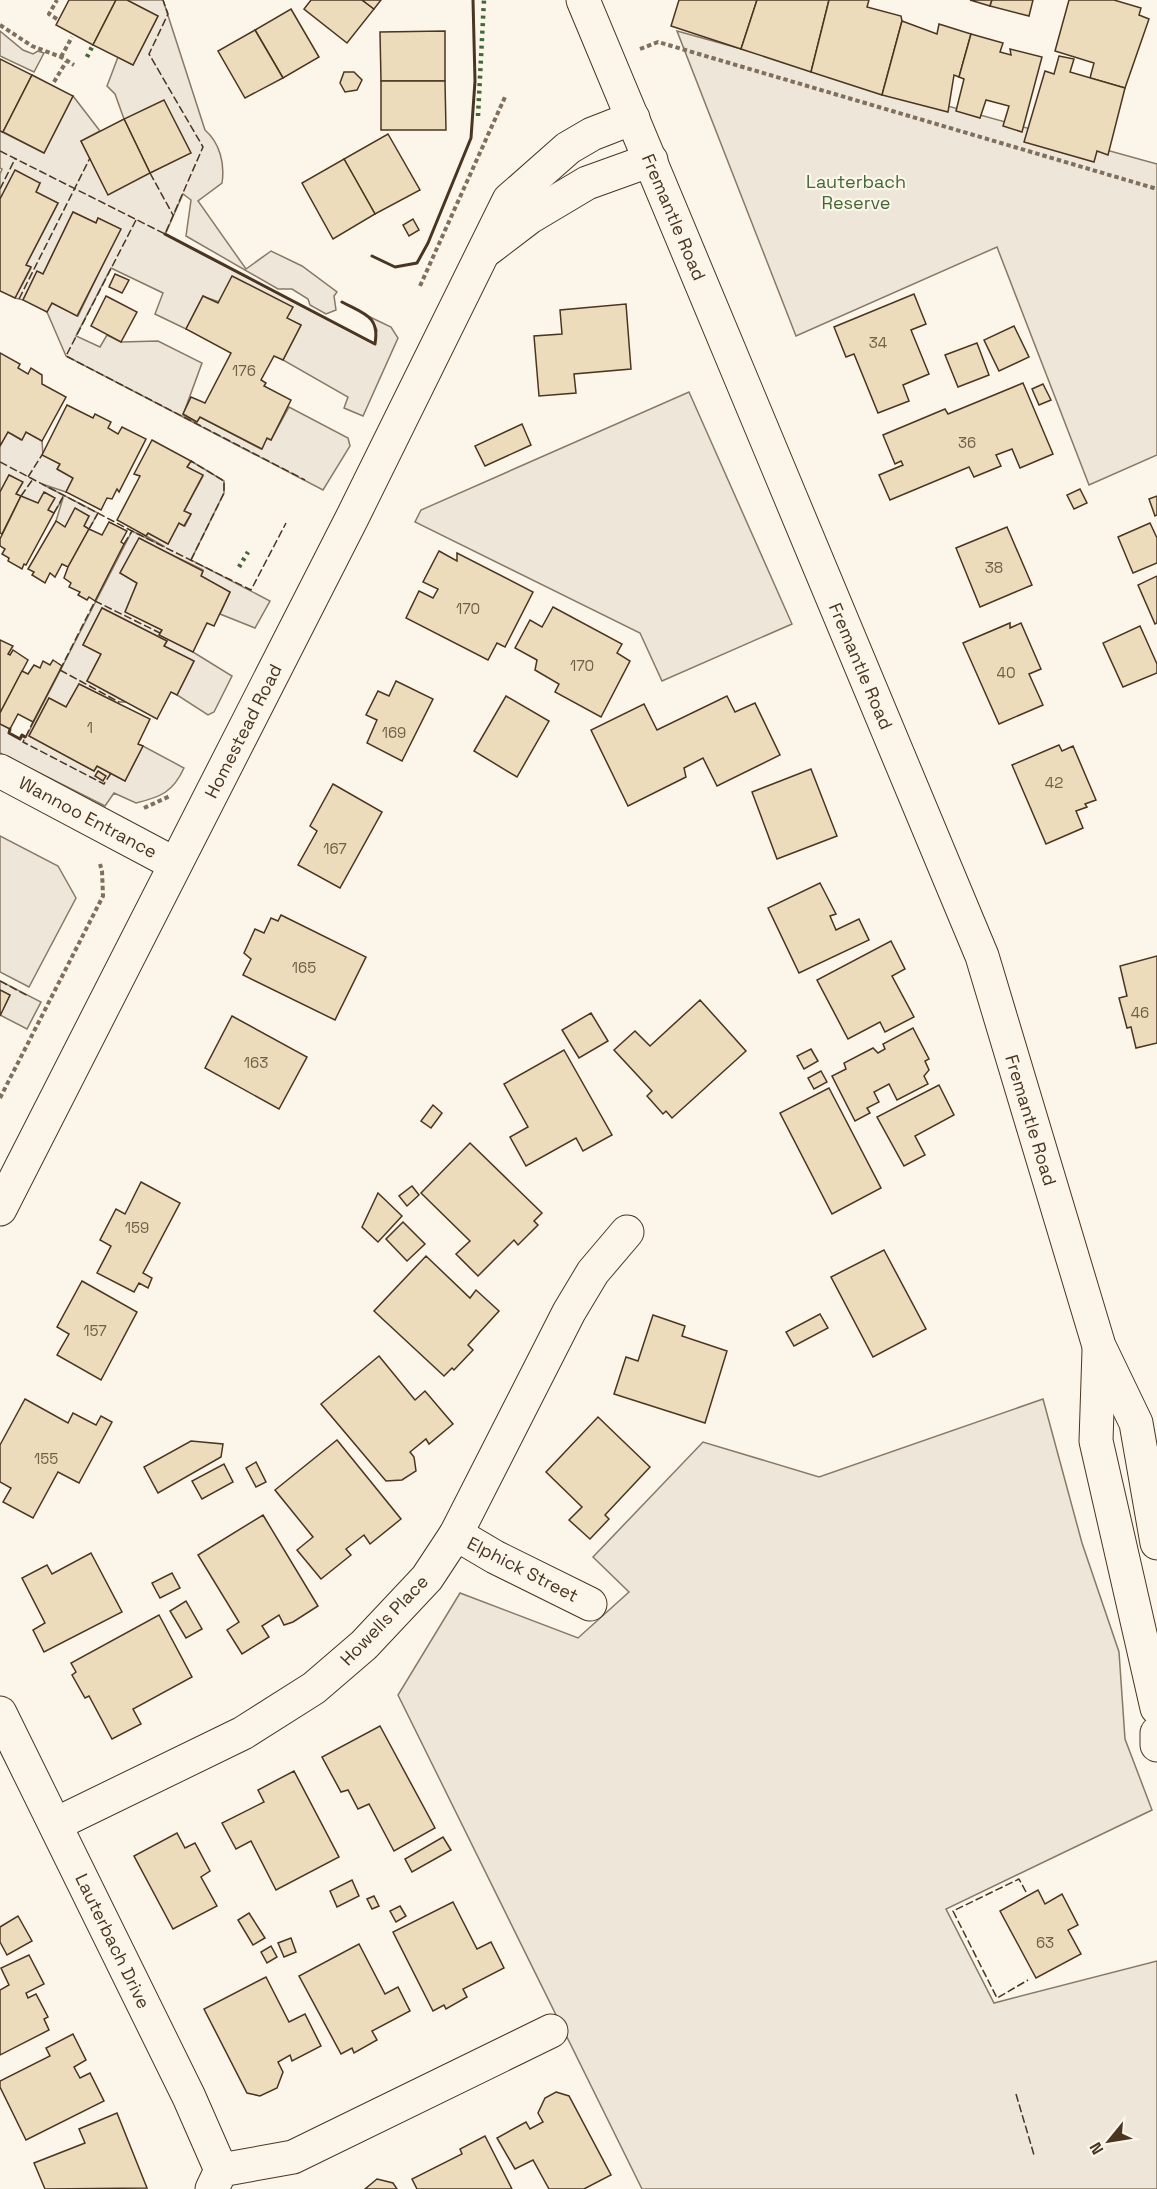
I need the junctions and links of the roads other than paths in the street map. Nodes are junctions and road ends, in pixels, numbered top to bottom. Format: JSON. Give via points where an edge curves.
{"nodes":[{"id":1,"x":583,"y":0,"type":"edge"},
{"id":2,"x":633,"y":118,"type":"junction"},
{"id":3,"x":651,"y":160,"type":"junction"},
{"id":4,"x":484,"y":252,"type":"junction"},
{"id":5,"x":0,"y":771,"type":"edge"},
{"id":6,"x":175,"y":864,"type":"junction"},
{"id":7,"x":0,"y":1209,"type":"edge"},
{"id":8,"x":627,"y":1232,"type":"dead end"},
{"id":9,"x":1099,"y":1346,"type":"junction"},
{"id":10,"x":456,"y":1534,"type":"junction"},
{"id":11,"x":1157,"y":1543,"type":"edge"},
{"id":12,"x":591,"y":1604,"type":"dead end"},
{"id":13,"x":1157,"y":1708,"type":"edge"},
{"id":14,"x":0,"y":1713,"type":"edge"},
{"id":15,"x":1157,"y":1733,"type":"edge"},
{"id":16,"x":1157,"y":1745,"type":"edge"},
{"id":17,"x":56,"y":1824,"type":"junction"},
{"id":18,"x":550,"y":2031,"type":"dead end"},
{"id":19,"x":216,"y":2180,"type":"edge"}],
"edges":[{"from":1,"to":2,"type":"street","name":"Fremantle Road"},
{"from":2,"to":3,"type":"street","name":"Fremantle Road"},
{"from":2,"to":4,"type":"street","name":"Homestead Road","via":[[568,148],[509,200]]},
{"from":3,"to":4,"type":"street","name":"Homestead Road","via":[[587,183],[530,217]]},
{"from":3,"to":9,"type":"street","name":"Fremantle Road","via":[[982,956]]},
{"from":4,"to":6,"type":"street","name":"Homestead Road"},
{"from":5,"to":6,"type":"street","name":"Wannoo Entrance"},
{"from":6,"to":7,"type":"street","name":"Homestead Road"},
{"from":8,"to":10,"type":"street","name":"Howells Place","via":[[593,1272],[569,1312]]},
{"from":9,"to":11,"type":"street","name":"Fremantle Road","via":[[1136,1423]]},
{"from":9,"to":13,"type":"street","name":"Fremantle Road","via":[[1096,1441]]},
{"from":10,"to":12,"type":"street","name":"Elphick Street"},
{"from":10,"to":17,"type":"street","name":"Howells Place","via":[[427,1578],[364,1645],[314,1688],[243,1733]]},
{"from":14,"to":17,"type":"street","name":"Lauterbach Drive"},
{"from":15,"to":16,"type":"street"},
{"from":17,"to":19,"type":"street","name":"Lauterbach Drive","via":[[189,2097]]},
{"from":18,"to":19,"type":"street","name":"Lauterbach Drive","via":[[292,2157]]}]}
